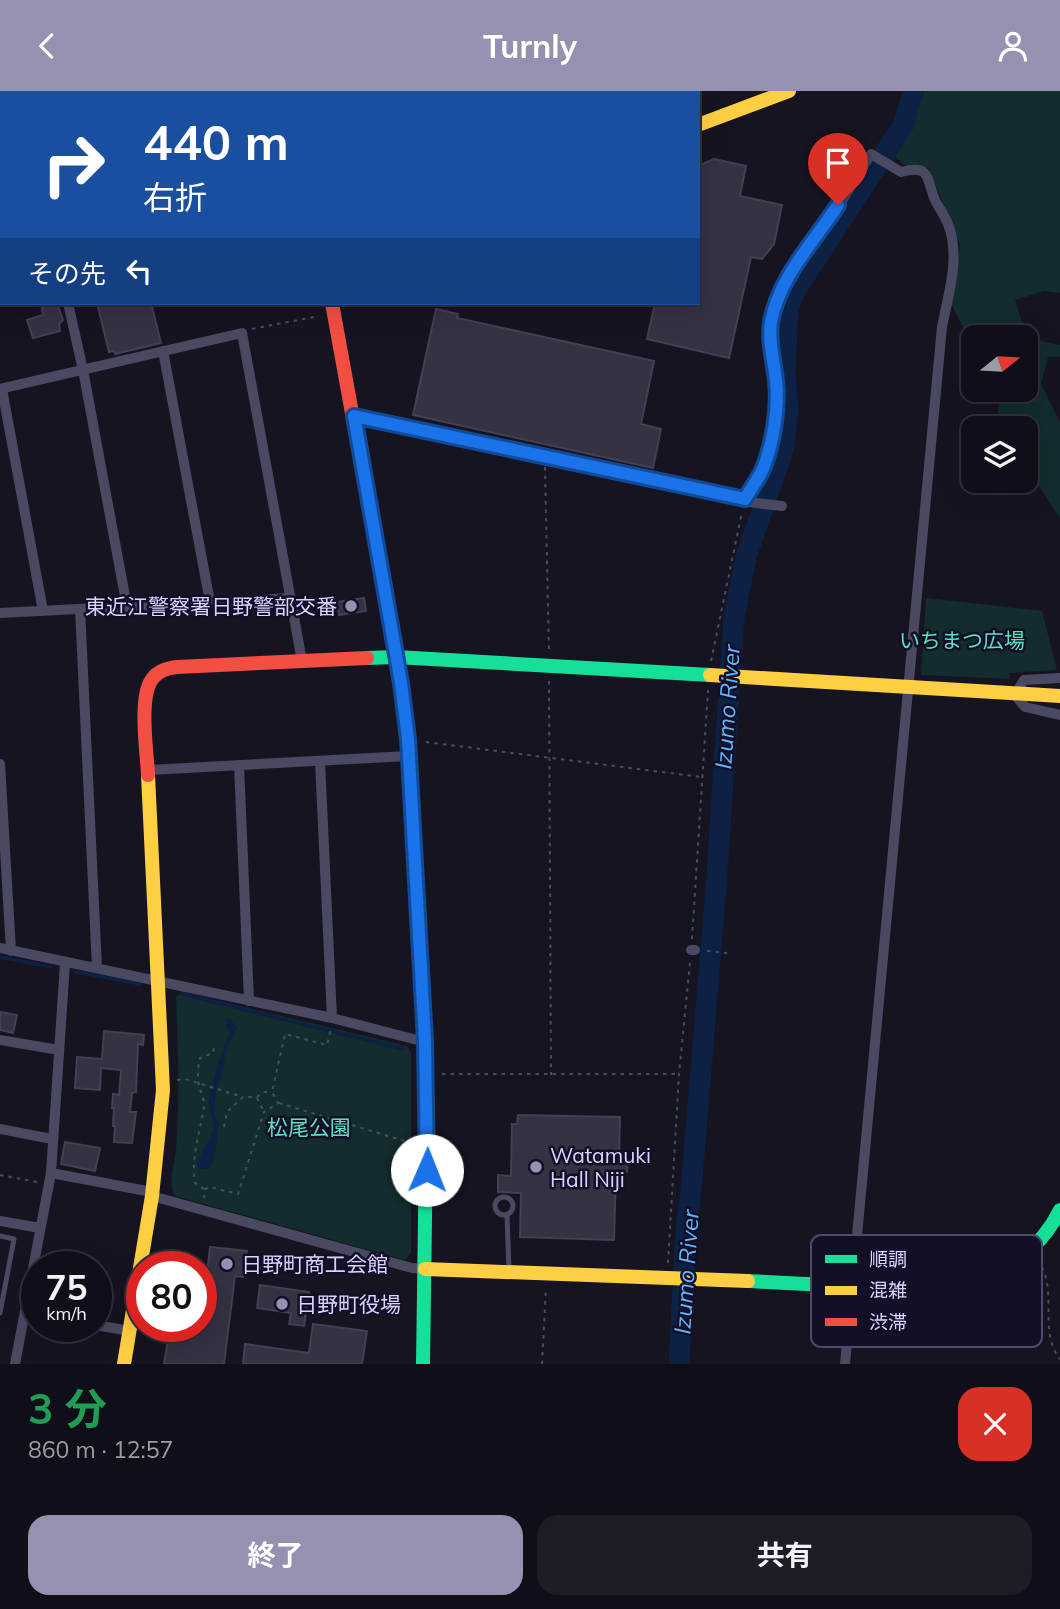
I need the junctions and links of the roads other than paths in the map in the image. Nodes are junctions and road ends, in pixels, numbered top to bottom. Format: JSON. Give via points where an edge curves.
{"nodes":[{"id":1,"x":785,"y":93,"type":"edge"},
{"id":2,"x":700,"y":114,"type":"edge"},
{"id":3,"x":700,"y":124,"type":"edge"},
{"id":4,"x":68,"y":305,"type":"edge"},
{"id":5,"x":333,"y":308,"type":"edge"},
{"id":6,"x":163,"y":351,"type":"junction"},
{"id":7,"x":82,"y":370,"type":"junction"},
{"id":8,"x":1,"y":389,"type":"edge"},
{"id":9,"x":354,"y":416,"type":"junction"},
{"id":10,"x":750,"y":501,"type":"junction"},
{"id":11,"x":782,"y":506,"type":"dead end"},
{"id":12,"x":291,"y":598,"type":"junction"},
{"id":13,"x":210,"y":602,"type":"junction"},
{"id":14,"x":127,"y":607,"type":"junction"},
{"id":15,"x":80,"y":610,"type":"junction"},
{"id":16,"x":43,"y":611,"type":"junction"},
{"id":17,"x":0,"y":613,"type":"edge"},
{"id":18,"x":396,"y":657,"type":"junction"},
{"id":19,"x":302,"y":661,"type":"junction"},
{"id":20,"x":1060,"y":678,"type":"edge"},
{"id":21,"x":908,"y":687,"type":"junction"},
{"id":22,"x":1016,"y":695,"type":"junction"},
{"id":23,"x":1060,"y":696,"type":"edge"},
{"id":24,"x":1060,"y":715,"type":"edge"},
{"id":25,"x":408,"y":756,"type":"junction"},
{"id":26,"x":320,"y":762,"type":"junction"},
{"id":27,"x":0,"y":764,"type":"edge"},
{"id":28,"x":239,"y":765,"type":"junction"},
{"id":29,"x":149,"y":770,"type":"junction"},
{"id":30,"x":6,"y":949,"type":"edge"},
{"id":31,"x":65,"y":963,"type":"junction"},
{"id":32,"x":97,"y":968,"type":"junction"},
{"id":33,"x":158,"y":980,"type":"junction"},
{"id":34,"x":249,"y":1001,"type":"junction"},
{"id":35,"x":332,"y":1022,"type":"junction"},
{"id":36,"x":0,"y":1040,"type":"edge"},
{"id":37,"x":425,"y":1041,"type":"junction"},
{"id":38,"x":59,"y":1050,"type":"junction"},
{"id":39,"x":0,"y":1129,"type":"edge"},
{"id":40,"x":52,"y":1139,"type":"junction"},
{"id":41,"x":50,"y":1179,"type":"junction"},
{"id":42,"x":152,"y":1194,"type":"junction"},
{"id":43,"x":1060,"y":1210,"type":"edge"},
{"id":44,"x":507,"y":1214,"type":"dead end"},
{"id":45,"x":0,"y":1221,"type":"edge"},
{"id":46,"x":40,"y":1228,"type":"junction"},
{"id":47,"x":857,"y":1235,"type":"edge"},
{"id":48,"x":0,"y":1236,"type":"edge"},
{"id":49,"x":1042,"y":1238,"type":"edge"},
{"id":50,"x":36,"y":1251,"type":"edge"},
{"id":51,"x":143,"y":1251,"type":"edge"},
{"id":52,"x":425,"y":1269,"type":"junction"},
{"id":53,"x":509,"y":1271,"type":"junction"},
{"id":54,"x":811,"y":1285,"type":"edge"},
{"id":55,"x":0,"y":1313,"type":"edge"},
{"id":56,"x":21,"y":1333,"type":"edge"},
{"id":57,"x":128,"y":1342,"type":"edge"},
{"id":58,"x":15,"y":1364,"type":"edge"},
{"id":59,"x":124,"y":1364,"type":"edge"},
{"id":60,"x":423,"y":1364,"type":"edge"}],
"edges":[{"from":1,"to":2,"type":"main road"},
{"from":1,"to":3,"type":"main road"},
{"from":4,"to":7,"type":"street"},
{"from":5,"to":9,"type":"main road"},
{"from":6,"to":7,"type":"street"},
{"from":6,"to":12,"type":"street","via":[[242,334]]},
{"from":6,"to":13,"type":"street"},
{"from":7,"to":8,"type":"street"},
{"from":7,"to":14,"type":"street"},
{"from":8,"to":16,"type":"street"},
{"from":9,"to":10,"type":"street"},
{"from":9,"to":18,"type":"main road"},
{"from":10,"to":11,"type":"street"},
{"from":10,"to":21,"type":"street","via":[[773,429],[776,384],[770,325],[790,274],[871,154],[901,172],[922,171],[929,177],[949,225],[954,248],[942,327]]},
{"from":12,"to":13,"type":"street"},
{"from":12,"to":19,"type":"street"},
{"from":13,"to":14,"type":"street"},
{"from":14,"to":15,"type":"street"},
{"from":15,"to":16,"type":"street"},
{"from":15,"to":32,"type":"street"},
{"from":16,"to":17,"type":"street"},
{"from":18,"to":19,"type":"main road"},
{"from":18,"to":21,"type":"main road"},
{"from":18,"to":25,"type":"main road"},
{"from":19,"to":29,"type":"main road","via":[[177,667],[155,674],[148,683],[145,702]]},
{"from":20,"to":22,"type":"street","via":[[1024,680]]},
{"from":21,"to":22,"type":"main road"},
{"from":21,"to":47,"type":"street"},
{"from":22,"to":23,"type":"main road"},
{"from":22,"to":24,"type":"street","via":[[1025,707]]},
{"from":25,"to":26,"type":"street"},
{"from":25,"to":37,"type":"main road"},
{"from":26,"to":28,"type":"street"},
{"from":26,"to":35,"type":"street"},
{"from":27,"to":30,"type":"street"},
{"from":28,"to":29,"type":"street"},
{"from":28,"to":34,"type":"street"},
{"from":29,"to":33,"type":"main road"},
{"from":30,"to":31,"type":"street"},
{"from":31,"to":32,"type":"street"},
{"from":31,"to":38,"type":"street"},
{"from":32,"to":33,"type":"street"},
{"from":33,"to":34,"type":"street"},
{"from":33,"to":42,"type":"main road","via":[[163,1090]]},
{"from":34,"to":35,"type":"street"},
{"from":35,"to":37,"type":"street"},
{"from":36,"to":38,"type":"street"},
{"from":37,"to":52,"type":"main road"},
{"from":38,"to":40,"type":"street"},
{"from":39,"to":40,"type":"street"},
{"from":40,"to":41,"type":"street"},
{"from":41,"to":42,"type":"street"},
{"from":41,"to":46,"type":"street"},
{"from":42,"to":51,"type":"main road"},
{"from":42,"to":52,"type":"street"},
{"from":43,"to":49,"type":"main road"},
{"from":44,"to":53,"type":"lane"},
{"from":45,"to":46,"type":"street"},
{"from":46,"to":50,"type":"street"},
{"from":48,"to":55,"type":"lane","via":[[14,1239]]},
{"from":52,"to":53,"type":"main road"},
{"from":52,"to":60,"type":"main road"},
{"from":53,"to":54,"type":"main road"},
{"from":56,"to":58,"type":"street"},
{"from":57,"to":59,"type":"main road"}]}
